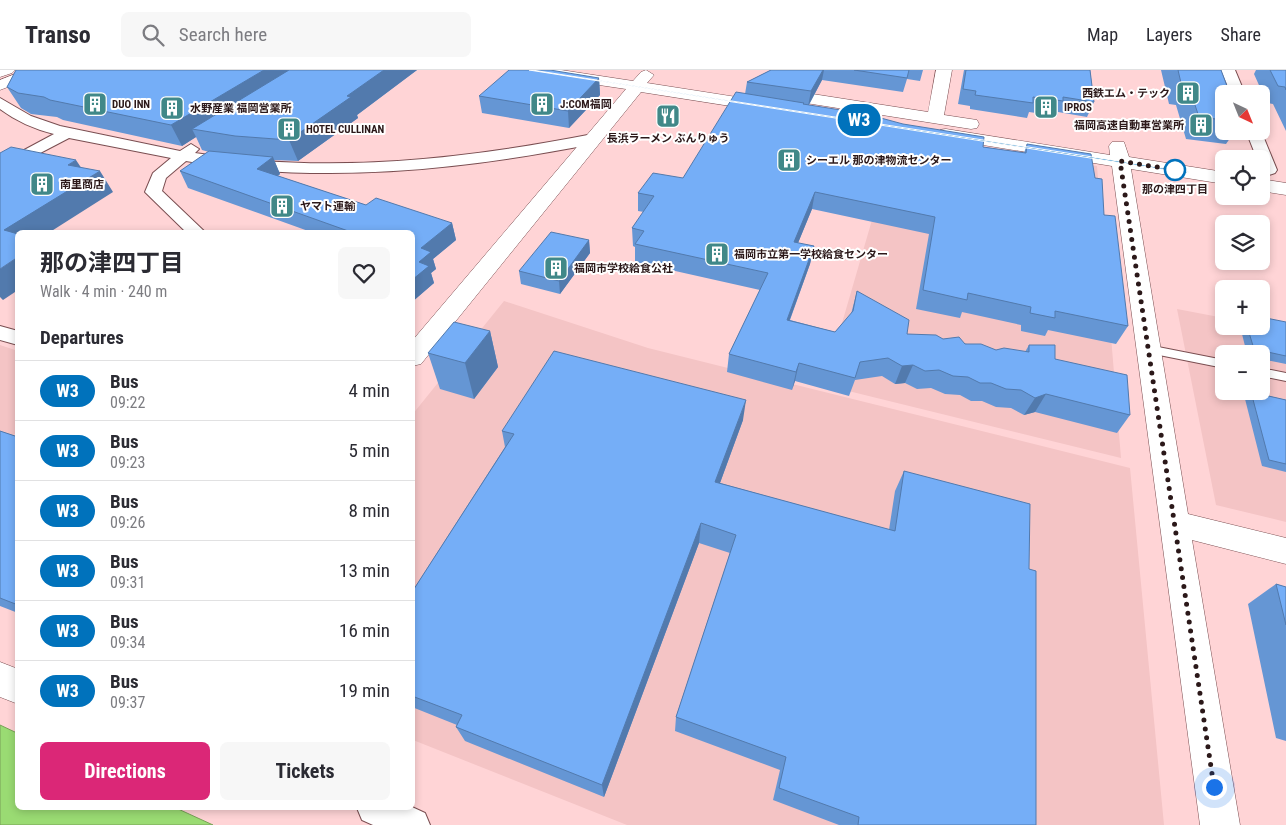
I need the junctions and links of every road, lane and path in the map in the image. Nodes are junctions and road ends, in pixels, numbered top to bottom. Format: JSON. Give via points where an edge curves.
{"nodes":[{"id":1,"x":7,"y":70,"type":"edge"},
{"id":2,"x":14,"y":70,"type":"edge"},
{"id":3,"x":35,"y":70,"type":"edge"},
{"id":4,"x":39,"y":70,"type":"edge"},
{"id":5,"x":532,"y":70,"type":"edge"},
{"id":6,"x":944,"y":70,"type":"edge"},
{"id":7,"x":1228,"y":70,"type":"edge"},
{"id":8,"x":0,"y":74,"type":"edge"},
{"id":9,"x":640,"y":75,"type":"edge"},
{"id":10,"x":0,"y":84,"type":"edge"},
{"id":11,"x":1234,"y":85,"type":"edge"},
{"id":12,"x":0,"y":102,"type":"edge"},
{"id":13,"x":935,"y":118,"type":"junction"},
{"id":14,"x":68,"y":132,"type":"junction"},
{"id":15,"x":593,"y":139,"type":"junction"},
{"id":16,"x":206,"y":140,"type":"edge"},
{"id":17,"x":1119,"y":153,"type":"junction"},
{"id":18,"x":182,"y":156,"type":"junction"},
{"id":19,"x":1215,"y":162,"type":"edge"},
{"id":20,"x":0,"y":169,"type":"edge"},
{"id":21,"x":1270,"y":175,"type":"edge"},
{"id":22,"x":1215,"y":176,"type":"edge"},
{"id":23,"x":1286,"y":189,"type":"edge"},
{"id":24,"x":194,"y":230,"type":"edge"},
{"id":25,"x":0,"y":333,"type":"edge"},
{"id":26,"x":15,"y":337,"type":"edge"},
{"id":27,"x":1148,"y":349,"type":"junction"},
{"id":28,"x":415,"y":354,"type":"edge"},
{"id":29,"x":1215,"y":362,"type":"edge"},
{"id":30,"x":1270,"y":374,"type":"edge"},
{"id":31,"x":1286,"y":377,"type":"edge"},
{"id":32,"x":1174,"y":523,"type":"junction"},
{"id":33,"x":1286,"y":551,"type":"edge"},
{"id":34,"x":0,"y":679,"type":"edge"},
{"id":35,"x":15,"y":686,"type":"edge"},
{"id":36,"x":379,"y":810,"type":"edge"},
{"id":37,"x":413,"y":825,"type":"edge"},
{"id":38,"x":1220,"y":825,"type":"edge"}],
"edges":[{"from":1,"to":8,"type":"main road"},
{"from":2,"to":8,"type":"main road"},
{"from":3,"to":10,"type":"main road"},
{"from":4,"to":10,"type":"main road"},
{"from":5,"to":9,"type":"main road"},
{"from":6,"to":13,"type":"main road"},
{"from":7,"to":11,"type":"street"},
{"from":9,"to":13,"type":"main road"},
{"from":9,"to":15,"type":"main road"},
{"from":9,"to":17,"type":"main road"},
{"from":12,"to":14,"type":"street","via":[[20,117]]},
{"from":13,"to":17,"type":"main road"},
{"from":14,"to":18,"type":"street"},
{"from":14,"to":20,"type":"street"},
{"from":15,"to":18,"type":"street","via":[[467,159],[366,166],[297,168]]},
{"from":15,"to":28,"type":"main road"},
{"from":16,"to":18,"type":"street"},
{"from":17,"to":19,"type":"main road"},
{"from":17,"to":22,"type":"main road"},
{"from":17,"to":27,"type":"main road"},
{"from":18,"to":24,"type":"street","via":[[159,176],[153,192]]},
{"from":21,"to":23,"type":"main road"},
{"from":25,"to":26,"type":"street"},
{"from":27,"to":29,"type":"lane"},
{"from":27,"to":32,"type":"main road"},
{"from":30,"to":31,"type":"lane"},
{"from":32,"to":33,"type":"main road"},
{"from":32,"to":38,"type":"main road"},
{"from":34,"to":35,"type":"main road"},
{"from":36,"to":37,"type":"street"}]}
